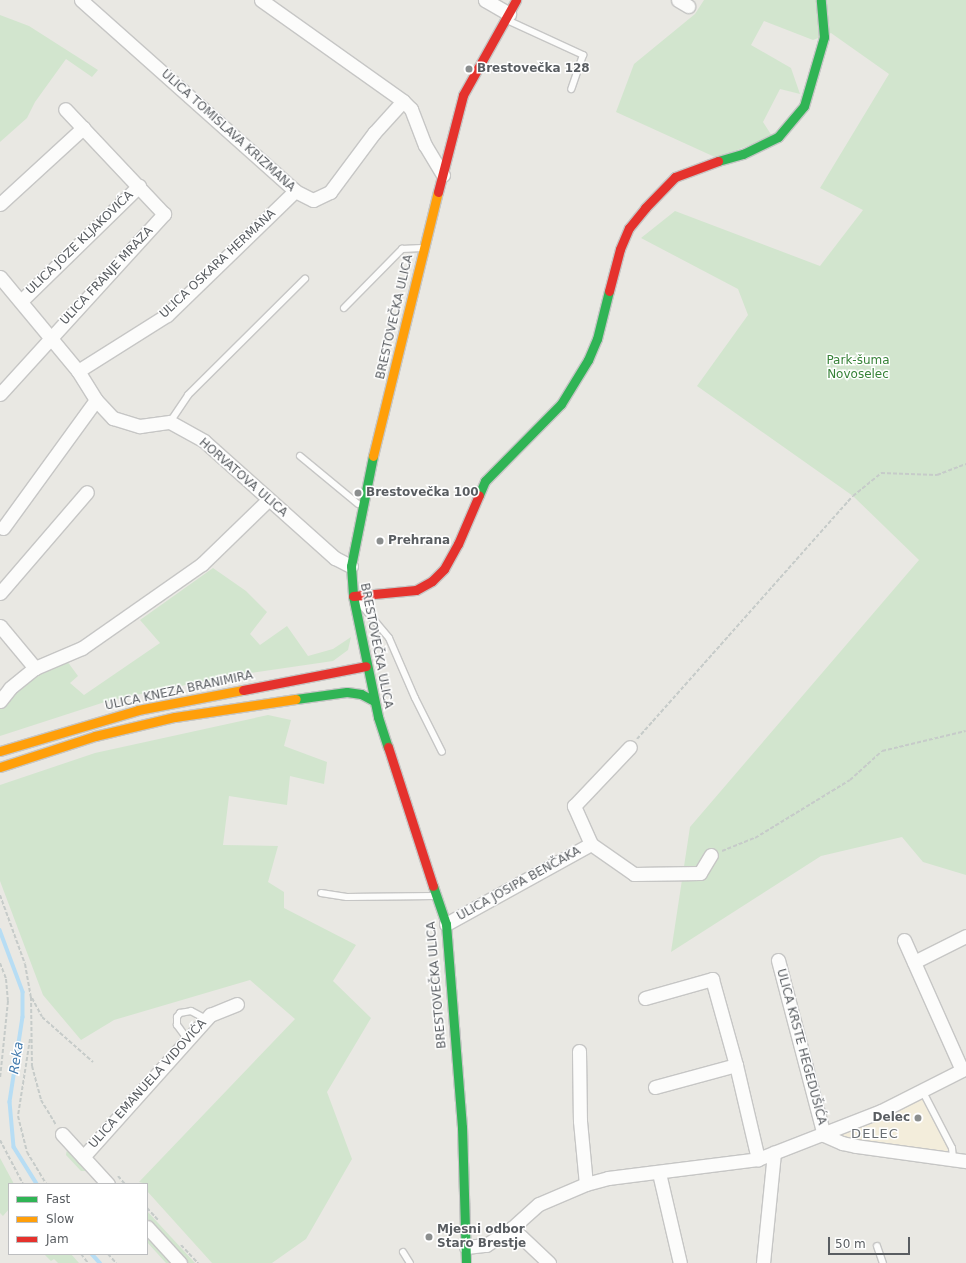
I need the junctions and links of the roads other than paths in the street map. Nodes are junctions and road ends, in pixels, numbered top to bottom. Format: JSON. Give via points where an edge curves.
{"nodes":[{"id":1,"x":81,"y":0,"type":"edge"},
{"id":2,"x":261,"y":0,"type":"edge"},
{"id":3,"x":485,"y":0,"type":"edge"},
{"id":4,"x":516,"y":0,"type":"edge"},
{"id":5,"x":821,"y":0,"type":"edge"},
{"id":6,"x":507,"y":16,"type":"junction"},
{"id":7,"x":571,"y":88,"type":"dead end"},
{"id":8,"x":403,"y":101,"type":"junction"},
{"id":9,"x":65,"y":109,"type":"dead end"},
{"id":10,"x":83,"y":128,"type":"junction"},
{"id":11,"x":443,"y":175,"type":"junction"},
{"id":12,"x":139,"y":186,"type":"junction"},
{"id":13,"x":295,"y":191,"type":"junction"},
{"id":14,"x":0,"y":204,"type":"edge"},
{"id":15,"x":423,"y":248,"type":"junction"},
{"id":16,"x":0,"y":277,"type":"edge"},
{"id":17,"x":305,"y":279,"type":"dead end"},
{"id":18,"x":21,"y":301,"type":"junction"},
{"id":19,"x":344,"y":308,"type":"dead end"},
{"id":20,"x":49,"y":338,"type":"junction"},
{"id":21,"x":78,"y":371,"type":"junction"},
{"id":22,"x":0,"y":394,"type":"edge"},
{"id":23,"x":96,"y":400,"type":"junction"},
{"id":24,"x":170,"y":422,"type":"junction"},
{"id":25,"x":300,"y":456,"type":"dead end"},
{"id":26,"x":87,"y":492,"type":"dead end"},
{"id":27,"x":268,"y":500,"type":"junction"},
{"id":28,"x":361,"y":507,"type":"junction"},
{"id":29,"x":3,"y":528,"type":"dead end"},
{"id":30,"x":351,"y":566,"type":"junction"},
{"id":31,"x":0,"y":593,"type":"edge"},
{"id":32,"x":353,"y":596,"type":"junction"},
{"id":33,"x":0,"y":626,"type":"edge"},
{"id":34,"x":36,"y":668,"type":"junction"},
{"id":35,"x":367,"y":668,"type":"junction"},
{"id":36,"x":359,"y":677,"type":"dead end"},
{"id":37,"x":339,"y":683,"type":"dead end"},
{"id":38,"x":0,"y":701,"type":"edge"},
{"id":39,"x":374,"y":701,"type":"junction"},
{"id":40,"x":244,"y":706,"type":"junction"},
{"id":41,"x":630,"y":747,"type":"road end"},
{"id":42,"x":0,"y":751,"type":"edge"},
{"id":43,"x":442,"y":752,"type":"dead end"},
{"id":44,"x":0,"y":767,"type":"edge"},
{"id":45,"x":591,"y":844,"type":"junction"},
{"id":46,"x":711,"y":855,"type":"road end"},
{"id":47,"x":321,"y":893,"type":"dead end"},
{"id":48,"x":438,"y":896,"type":"junction"},
{"id":49,"x":446,"y":924,"type":"junction"},
{"id":50,"x":966,"y":936,"type":"edge"},
{"id":51,"x":904,"y":940,"type":"dead end"},
{"id":52,"x":778,"y":960,"type":"dead end"},
{"id":53,"x":914,"y":962,"type":"junction"},
{"id":54,"x":644,"y":998,"type":"dead end"},
{"id":55,"x":237,"y":1004,"type":"dead end"},
{"id":56,"x":206,"y":1019,"type":"junction"},
{"id":57,"x":188,"y":1040,"type":"junction"},
{"id":58,"x":579,"y":1051,"type":"dead end"},
{"id":59,"x":736,"y":1065,"type":"junction"},
{"id":60,"x":964,"y":1069,"type":"edge"},
{"id":61,"x":654,"y":1087,"type":"dead end"},
{"id":62,"x":923,"y":1092,"type":"junction"},
{"id":63,"x":62,"y":1134,"type":"road end"},
{"id":64,"x":824,"y":1135,"type":"junction"},
{"id":65,"x":774,"y":1153,"type":"junction"},
{"id":66,"x":83,"y":1157,"type":"junction"},
{"id":67,"x":758,"y":1159,"type":"junction"},
{"id":68,"x":960,"y":1159,"type":"edge"},
{"id":69,"x":659,"y":1173,"type":"junction"},
{"id":70,"x":107,"y":1183,"type":"edge"},
{"id":71,"x":586,"y":1184,"type":"junction"},
{"id":72,"x":148,"y":1228,"type":"edge"},
{"id":73,"x":512,"y":1228,"type":"junction"},
{"id":74,"x":877,"y":1246,"type":"dead end"},
{"id":75,"x":466,"y":1247,"type":"junction"},
{"id":76,"x":403,"y":1252,"type":"dead end"},
{"id":77,"x":180,"y":1263,"type":"edge"},
{"id":78,"x":410,"y":1263,"type":"edge"},
{"id":79,"x":466,"y":1263,"type":"edge"},
{"id":80,"x":550,"y":1263,"type":"edge"},
{"id":81,"x":680,"y":1263,"type":"edge"},
{"id":82,"x":763,"y":1263,"type":"edge"},
{"id":83,"x":883,"y":1263,"type":"edge"}],
"edges":[{"from":1,"to":13,"type":"street","name":"ULICA TOMISLAVA KRIZMANA"},
{"from":2,"to":8,"type":"street"},
{"from":3,"to":6,"type":"street"},
{"from":4,"to":6,"type":"street","name":"BRESTOVEČKA ULICA"},
{"from":5,"to":32,"type":"street","via":[[824,37],[804,106],[778,137],[743,154],[702,165],[675,177],[645,208],[630,228],[620,249],[588,360],[561,404],[514,449],[486,481],[454,552],[444,568],[432,582],[416,590]]},
{"from":6,"to":7,"type":"lane","via":[[583,55]]},
{"from":6,"to":11,"type":"street","name":"BRESTOVEČKA ULICA","via":[[463,95]]},
{"from":8,"to":11,"type":"street","via":[[411,109],[425,145]]},
{"from":8,"to":13,"type":"street","name":"ULICA TOMISLAVA KRIZMANA","via":[[374,133],[330,192],[313,200]]},
{"from":9,"to":10,"type":"street"},
{"from":10,"to":12,"type":"street"},
{"from":10,"to":14,"type":"street"},
{"from":11,"to":15,"type":"street","name":"BRESTOVEČKA ULICA"},
{"from":12,"to":18,"type":"street","name":"ULICA JOZE KLJAKOVIĆA"},
{"from":12,"to":20,"type":"street","name":"ULICA FRANJE MRAZA","via":[[164,214]]},
{"from":13,"to":21,"type":"street","name":"ULICA OSKARA HERMANA","via":[[167,315]]},
{"from":15,"to":19,"type":"lane","via":[[402,249]]},
{"from":15,"to":28,"type":"street","name":"BRESTOVEČKA ULICA"},
{"from":16,"to":18,"type":"street"},
{"from":17,"to":24,"type":"lane","via":[[188,395]]},
{"from":18,"to":20,"type":"street"},
{"from":20,"to":21,"type":"street"},
{"from":20,"to":22,"type":"street","name":"ULICA FRANJE MRAZA"},
{"from":21,"to":23,"type":"street"},
{"from":23,"to":24,"type":"street","via":[[113,418],[140,426]]},
{"from":23,"to":29,"type":"street"},
{"from":24,"to":27,"type":"street","name":"HORVATOVA ULICA","via":[[204,441]]},
{"from":25,"to":28,"type":"lane"},
{"from":26,"to":31,"type":"street"},
{"from":27,"to":30,"type":"street","name":"HORVATOVA ULICA","via":[[335,558]]},
{"from":27,"to":34,"type":"street","via":[[202,564],[82,648]]},
{"from":28,"to":30,"type":"street","name":"BRESTOVEČKA ULICA"},
{"from":30,"to":32,"type":"street","name":"BRESTOVEČKA ULICA"},
{"from":32,"to":35,"type":"street","name":"BRESTOVEČKA ULICA"},
{"from":32,"to":43,"type":"lane","via":[[389,638],[414,698]]},
{"from":33,"to":34,"type":"street"},
{"from":34,"to":38,"type":"street","via":[[10,688]]},
{"from":35,"to":36,"type":"street"},
{"from":35,"to":39,"type":"street","name":"BRESTOVEČKA ULICA"},
{"from":35,"to":42,"type":"street","name":"ULICA KNEZA BRANIMIRA","via":[[138,710]]},
{"from":37,"to":40,"type":"street","name":"ULICA KNEZA BRANIMIRA","via":[[279,693]]},
{"from":39,"to":40,"type":"street","name":"ULICA KNEZA BRANIMIRA","via":[[361,694],[347,692],[268,705]]},
{"from":39,"to":48,"type":"street","name":"BRESTOVEČKA ULICA","via":[[405,804]]},
{"from":40,"to":44,"type":"street","name":"ULICA KNEZA BRANIMIRA","via":[[120,729]]},
{"from":41,"to":45,"type":"street","name":"ULICA JOSIPA BENČAKA","via":[[574,806]]},
{"from":45,"to":46,"type":"street","name":"ULICA JOSIPA BENČAKA","via":[[634,874],[700,873]]},
{"from":45,"to":49,"type":"street","name":"ULICA JOSIPA BENČAKA"},
{"from":47,"to":48,"type":"lane","via":[[347,897]]},
{"from":48,"to":49,"type":"street","name":"BRESTOVEČKA ULICA"},
{"from":49,"to":75,"type":"street","name":"BRESTOVEČKA ULICA","via":[[462,1127]]},
{"from":50,"to":53,"type":"street"},
{"from":51,"to":53,"type":"street","name":"ULICA KRSTE HEGEDUŠIĆA"},
{"from":52,"to":64,"type":"street","name":"ULICA KRSTE HEGEDUŠIĆA"},
{"from":53,"to":60,"type":"street","name":"ULICA KRSTE HEGEDUŠIĆA"},
{"from":54,"to":59,"type":"street","via":[[712,979]]},
{"from":55,"to":56,"type":"street","name":"ULICA EMANUELA VIDOVIĆA","via":[[219,1010]]},
{"from":56,"to":57,"type":"street","name":"ULICA EMANUELA VIDOVIĆA"},
{"from":56,"to":57,"type":"lane","via":[[191,1011],[180,1013],[177,1025]]},
{"from":57,"to":66,"type":"street","name":"ULICA EMANUELA VIDOVIĆA"},
{"from":58,"to":71,"type":"street","via":[[580,1121]]},
{"from":59,"to":61,"type":"street"},
{"from":59,"to":67,"type":"street"},
{"from":60,"to":62,"type":"street","name":"ULICA KRSTE HEGEDUŠIĆA"},
{"from":62,"to":64,"type":"street","name":"ULICA KRSTE HEGEDUŠIĆA"},
{"from":62,"to":68,"type":"lane"},
{"from":63,"to":66,"type":"street","name":"ULICA EMANUELA VIDOVIĆA"},
{"from":64,"to":65,"type":"street","name":"ULICA KRSTE HEGEDUŠIĆA"},
{"from":64,"to":68,"type":"street","name":"ULICA KRSTE HEGEDUŠIĆA","via":[[856,1146]]},
{"from":65,"to":67,"type":"street","name":"ULICA KRSTE HEGEDUŠIĆA"},
{"from":65,"to":82,"type":"street"},
{"from":66,"to":70,"type":"street","name":"ULICA EMANUELA VIDOVIĆA"},
{"from":67,"to":69,"type":"street","name":"ULICA KRSTE HEGEDUŠIĆA"},
{"from":69,"to":71,"type":"street","name":"ULICA KRSTE HEGEDUŠIĆA","via":[[608,1178]]},
{"from":69,"to":81,"type":"street"},
{"from":71,"to":73,"type":"street","name":"ULICA KRSTE HEGEDUŠIĆA","via":[[539,1204]]},
{"from":72,"to":77,"type":"street"},
{"from":73,"to":75,"type":"street","name":"ULICA KRSTE HEGEDUŠIĆA","via":[[486,1245]]},
{"from":73,"to":80,"type":"street"},
{"from":74,"to":83,"type":"lane"},
{"from":75,"to":79,"type":"street","name":"BRESTOVEČKA ULICA"},
{"from":76,"to":78,"type":"lane"}]}
